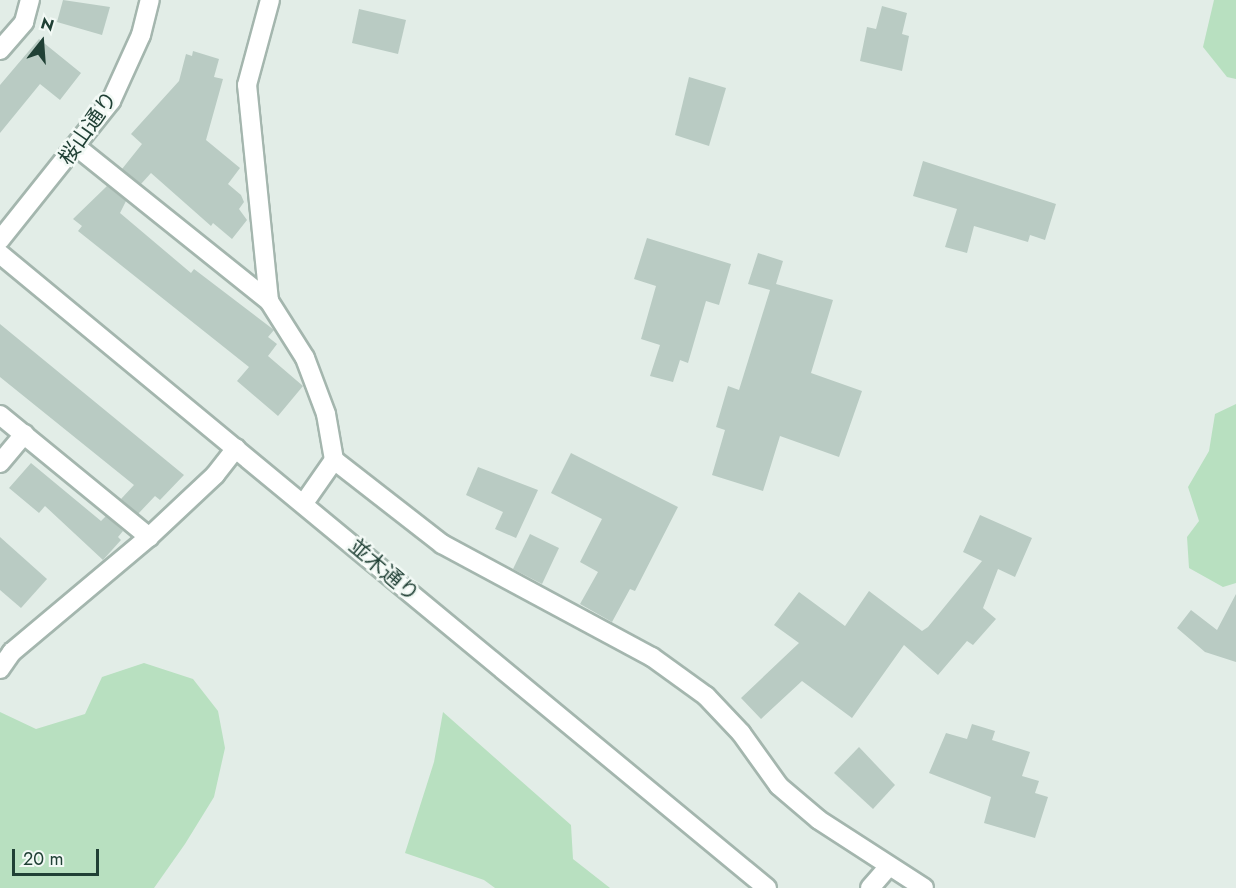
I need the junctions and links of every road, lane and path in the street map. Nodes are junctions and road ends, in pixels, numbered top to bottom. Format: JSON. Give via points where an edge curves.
{"nodes":[{"id":1,"x":30,"y":0,"type":"edge"},
{"id":2,"x":150,"y":0,"type":"edge"},
{"id":3,"x":270,"y":0,"type":"edge"},
{"id":4,"x":0,"y":50,"type":"edge"},
{"id":5,"x":78,"y":148,"type":"junction"},
{"id":6,"x":0,"y":240,"type":"edge"},
{"id":7,"x":0,"y":254,"type":"edge"},
{"id":8,"x":269,"y":301,"type":"junction"},
{"id":9,"x":0,"y":415,"type":"edge"},
{"id":10,"x":24,"y":434,"type":"junction"},
{"id":11,"x":236,"y":448,"type":"junction"},
{"id":12,"x":334,"y":460,"type":"junction"},
{"id":13,"x":0,"y":462,"type":"edge"},
{"id":14,"x":304,"y":503,"type":"junction"},
{"id":15,"x":149,"y":537,"type":"junction"},
{"id":16,"x":0,"y":669,"type":"edge"},
{"id":17,"x":888,"y":867,"type":"junction"},
{"id":18,"x":766,"y":888,"type":"edge"},
{"id":19,"x":870,"y":888,"type":"edge"},
{"id":20,"x":924,"y":888,"type":"edge"}],
"edges":[{"from":1,"to":4,"type":"street","via":[[24,22]]},
{"from":2,"to":5,"type":"street","name":"桜山通り","via":[[141,35],[111,101]]},
{"from":3,"to":8,"type":"street","via":[[248,85]]},
{"from":5,"to":6,"type":"street","name":"桜山通り"},
{"from":5,"to":8,"type":"street"},
{"from":7,"to":11,"type":"street","name":"並木通り"},
{"from":8,"to":12,"type":"street","via":[[305,358],[326,414]]},
{"from":9,"to":10,"type":"street"},
{"from":10,"to":13,"type":"street"},
{"from":10,"to":15,"type":"street"},
{"from":11,"to":14,"type":"street","name":"並木通り"},
{"from":11,"to":15,"type":"street","via":[[215,475]]},
{"from":12,"to":14,"type":"street"},
{"from":12,"to":17,"type":"street","via":[[442,544],[652,657],[706,696],[741,733],[778,786],[819,820]]},
{"from":14,"to":18,"type":"street","name":"並木通り"},
{"from":15,"to":16,"type":"street","via":[[12,652]]},
{"from":17,"to":19,"type":"street"},
{"from":17,"to":20,"type":"street"}]}
